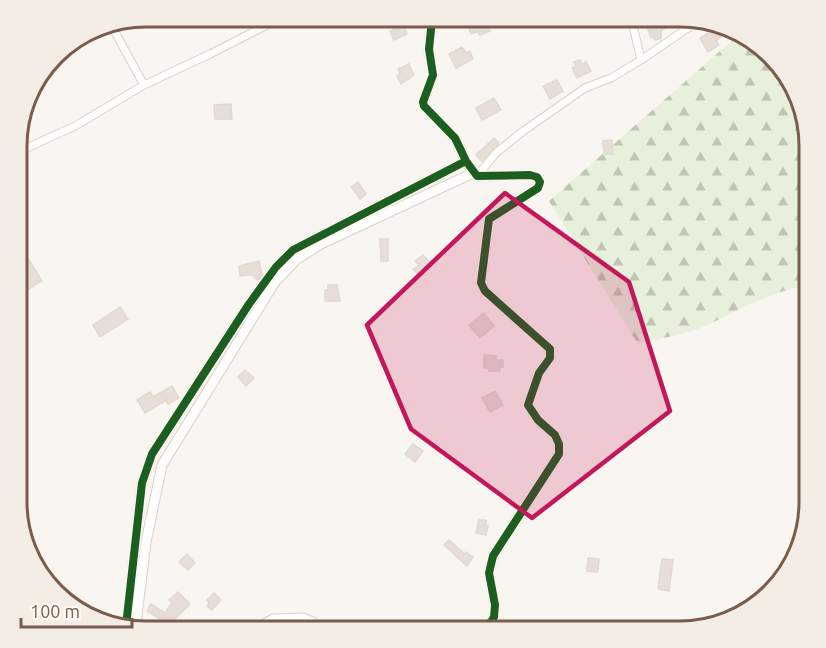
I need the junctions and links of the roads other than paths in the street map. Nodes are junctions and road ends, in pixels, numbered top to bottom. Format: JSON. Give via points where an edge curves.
{"nodes":[{"id":1,"x":263,"y":27,"type":"edge"},
{"id":2,"x":431,"y":27,"type":"edge"},
{"id":3,"x":633,"y":27,"type":"edge"},
{"id":4,"x":689,"y":27,"type":"edge"},
{"id":5,"x":114,"y":31,"type":"edge"},
{"id":6,"x":640,"y":60,"type":"junction"},
{"id":7,"x":144,"y":85,"type":"junction"},
{"id":8,"x":27,"y":148,"type":"edge"},
{"id":9,"x":466,"y":161,"type":"junction"},
{"id":10,"x":475,"y":174,"type":"junction"},
{"id":11,"x":134,"y":540,"type":"junction"},
{"id":12,"x":146,"y":542,"type":"junction"},
{"id":13,"x":127,"y":619,"type":"edge"},
{"id":14,"x":136,"y":621,"type":"edge"},
{"id":15,"x":266,"y":621,"type":"edge"},
{"id":16,"x":313,"y":621,"type":"edge"},
{"id":17,"x":492,"y":621,"type":"edge"}],
"edges":[{"from":1,"to":7,"type":"street"},
{"from":2,"to":9,"type":"street","via":[[429,48],[433,75],[423,104],[455,138]]},
{"from":3,"to":6,"type":"street"},
{"from":4,"to":6,"type":"street"},
{"from":5,"to":7,"type":"street"},
{"from":6,"to":10,"type":"street","via":[[585,88],[522,132]]},
{"from":7,"to":8,"type":"street","via":[[75,126]]},
{"from":9,"to":10,"type":"street"},
{"from":9,"to":11,"type":"street","via":[[301,245],[283,259],[249,304],[152,454],[142,483]]},
{"from":10,"to":12,"type":"street","via":[[321,244],[283,273],[162,465]]},
{"from":10,"to":17,"type":"street","via":[[530,175],[540,182],[538,188],[489,219],[481,283],[550,350],[528,404],[535,417],[555,435],[560,449],[493,556],[489,573],[495,605]]},
{"from":11,"to":12,"type":"street"},
{"from":11,"to":13,"type":"street"},
{"from":12,"to":14,"type":"street"},
{"from":15,"to":16,"type":"street","via":[[303,617]]}]}
